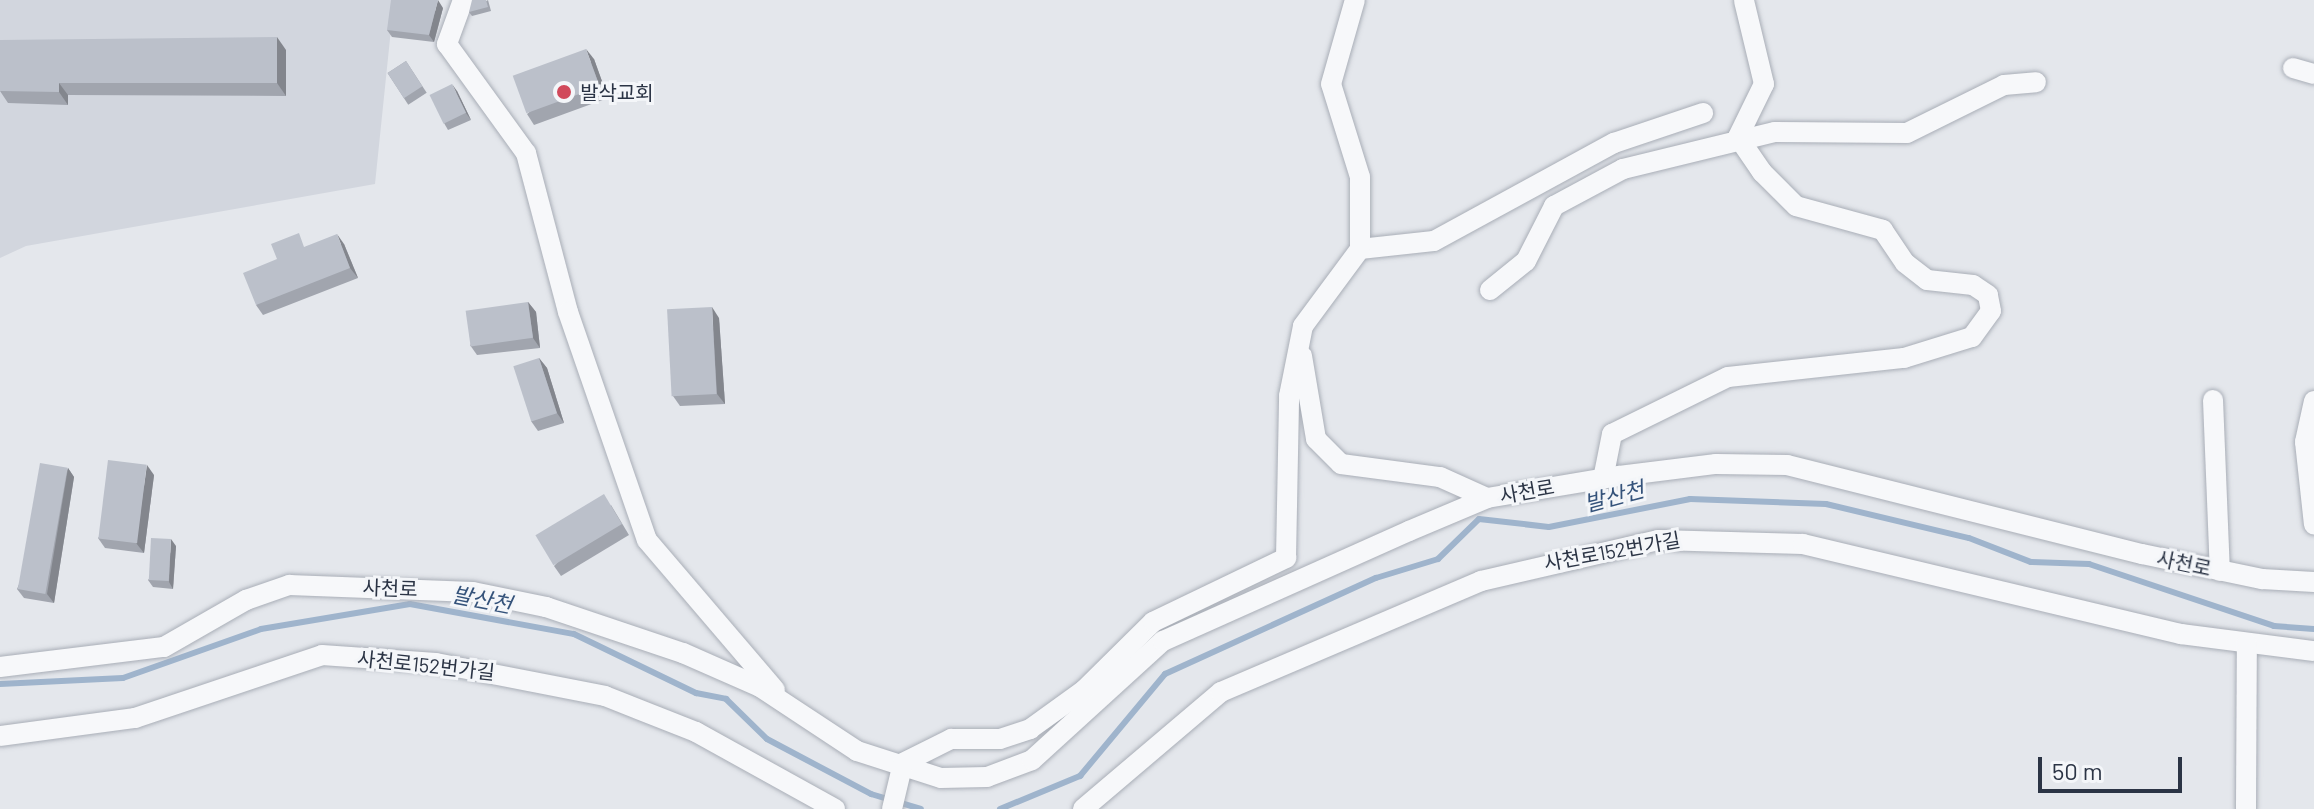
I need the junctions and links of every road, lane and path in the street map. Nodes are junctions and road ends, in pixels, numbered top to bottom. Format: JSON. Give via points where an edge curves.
{"nodes":[{"id":1,"x":463,"y":0,"type":"edge"},
{"id":2,"x":1355,"y":0,"type":"edge"},
{"id":3,"x":1744,"y":1,"type":"edge"},
{"id":4,"x":2293,"y":68,"type":"dead end"},
{"id":5,"x":2314,"y":74,"type":"edge"},
{"id":6,"x":2036,"y":82,"type":"dead end"},
{"id":7,"x":1703,"y":113,"type":"dead end"},
{"id":8,"x":1738,"y":137,"type":"junction"},
{"id":9,"x":1360,"y":249,"type":"junction"},
{"id":10,"x":1490,"y":290,"type":"dead end"},
{"id":11,"x":1301,"y":347,"type":"junction"},
{"id":12,"x":2213,"y":400,"type":"dead end"},
{"id":13,"x":2314,"y":401,"type":"edge"},
{"id":14,"x":1603,"y":479,"type":"junction"},
{"id":15,"x":1487,"y":498,"type":"junction"},
{"id":16,"x":2314,"y":525,"type":"edge"},
{"id":17,"x":2220,"y":571,"type":"junction"},
{"id":18,"x":2314,"y":582,"type":"edge"},
{"id":19,"x":2247,"y":643,"type":"junction"},
{"id":20,"x":2314,"y":651,"type":"edge"},
{"id":21,"x":0,"y":667,"type":"edge"},
{"id":22,"x":788,"y":705,"type":"junction"},
{"id":23,"x":0,"y":736,"type":"edge"},
{"id":24,"x":901,"y":769,"type":"junction"},
{"id":25,"x":835,"y":809,"type":"edge"},
{"id":26,"x":892,"y":809,"type":"edge"},
{"id":27,"x":1083,"y":809,"type":"edge"},
{"id":28,"x":2246,"y":809,"type":"edge"}],
"edges":[{"from":1,"to":22,"type":"street","via":[[447,44],[526,153],[568,312],[647,540]]},
{"from":2,"to":9,"type":"street","via":[[1331,84],[1360,177]]},
{"from":3,"to":8,"type":"street","via":[[1764,84]]},
{"from":4,"to":5,"type":"street"},
{"from":6,"to":8,"type":"street","via":[[2004,85],[1907,133]]},
{"from":7,"to":9,"type":"street","via":[[1614,143],[1434,241]]},
{"from":8,"to":10,"type":"street","via":[[1588,184],[1554,206],[1526,261]]},
{"from":8,"to":14,"type":"street","via":[[1796,206],[1863,219],[1927,280],[1973,285],[1988,295],[1986,324],[1972,337],[1904,358],[1728,377],[1612,434]]},
{"from":9,"to":11,"type":"street","via":[[1355,265],[1310,312]]},
{"from":11,"to":15,"type":"street","via":[[1316,439],[1341,464],[1440,477]]},
{"from":11,"to":24,"type":"street","via":[[1289,396],[1286,558],[1153,622],[1084,690],[1030,729],[1000,739],[951,739]]},
{"from":12,"to":17,"type":"street"},
{"from":13,"to":16,"type":"street","via":[[2305,442]]},
{"from":14,"to":15,"type":"street","name":"사천로"},
{"from":14,"to":17,"type":"street","name":"사천로","via":[[1716,464],[1787,465]]},
{"from":15,"to":24,"type":"street","name":"사천로","via":[[1163,641],[1032,760],[987,777],[941,778]]},
{"from":17,"to":18,"type":"street","name":"사천로"},
{"from":19,"to":20,"type":"street","name":"사천로152번가길"},
{"from":19,"to":27,"type":"street","name":"사천로152번가길","via":[[1803,544],[1658,540],[1481,581],[1221,692]]},
{"from":19,"to":28,"type":"street"},
{"from":21,"to":22,"type":"street","name":"사천로","via":[[164,647],[246,600],[289,585],[404,589],[546,607],[683,653]]},
{"from":22,"to":24,"type":"street","name":"사천로","via":[[857,751]]},
{"from":23,"to":25,"type":"street","name":"사천로152번가길","via":[[135,718],[322,655],[436,663],[605,696],[696,732]]},
{"from":24,"to":26,"type":"street"}]}
